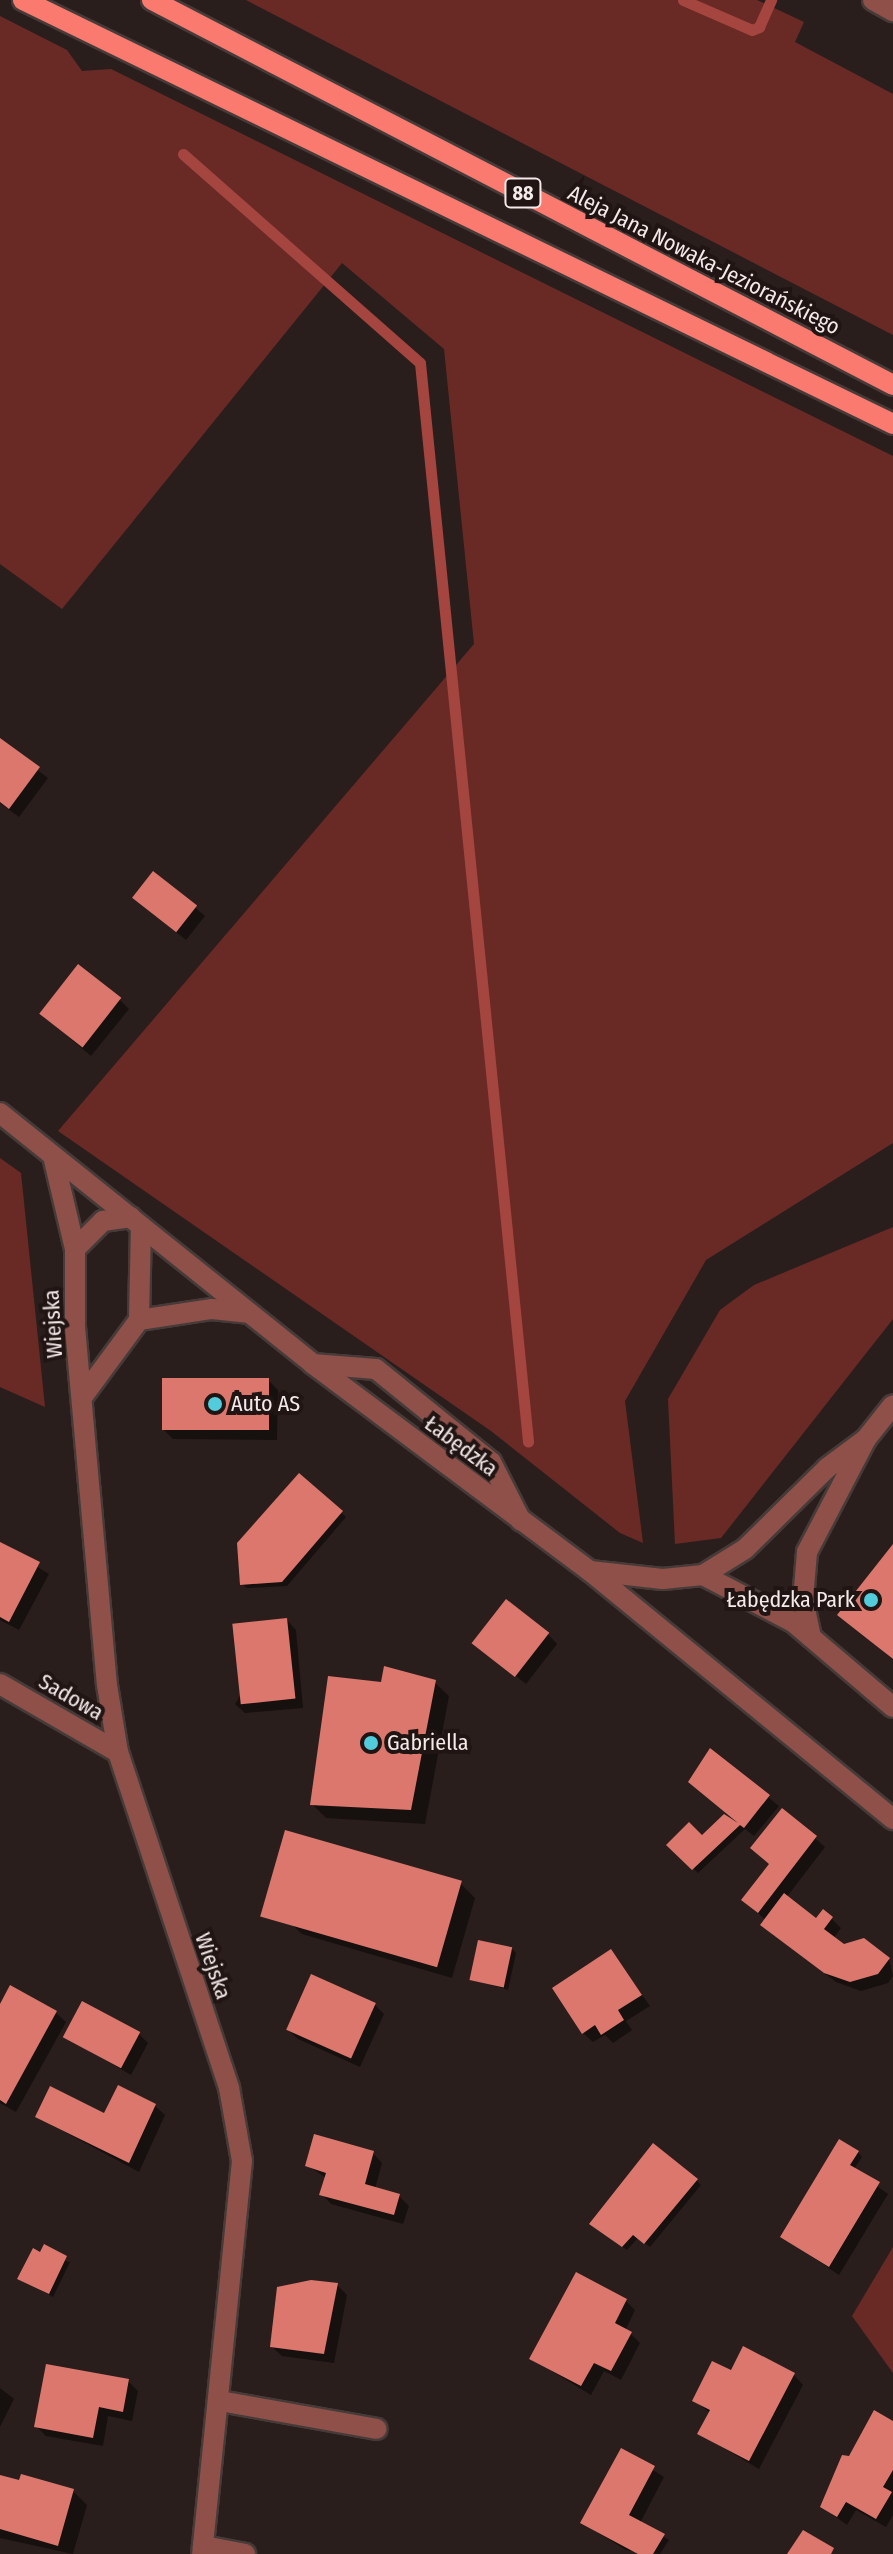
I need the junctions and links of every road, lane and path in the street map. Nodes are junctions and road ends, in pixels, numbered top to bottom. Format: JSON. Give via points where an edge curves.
{"nodes":[{"id":1,"x":23,"y":0,"type":"edge"},
{"id":2,"x":152,"y":0,"type":"edge"},
{"id":3,"x":873,"y":0,"type":"edge"},
{"id":4,"x":893,"y":11,"type":"edge"},
{"id":5,"x":893,"y":385,"type":"edge"},
{"id":6,"x":893,"y":424,"type":"edge"},
{"id":7,"x":0,"y":1113,"type":"edge"},
{"id":8,"x":53,"y":1156,"type":"junction"},
{"id":9,"x":136,"y":1222,"type":"junction"},
{"id":10,"x":75,"y":1249,"type":"junction"},
{"id":11,"x":248,"y":1313,"type":"junction"},
{"id":12,"x":139,"y":1320,"type":"junction"},
{"id":13,"x":313,"y":1364,"type":"junction"},
{"id":14,"x":83,"y":1396,"type":"junction"},
{"id":15,"x":893,"y":1405,"type":"edge"},
{"id":16,"x":866,"y":1439,"type":"junction"},
{"id":17,"x":521,"y":1521,"type":"junction"},
{"id":18,"x":590,"y":1571,"type":"junction"},
{"id":19,"x":703,"y":1575,"type":"junction"},
{"id":20,"x":811,"y":1637,"type":"junction"},
{"id":21,"x":0,"y":1684,"type":"edge"},
{"id":22,"x":893,"y":1707,"type":"edge"},
{"id":23,"x":118,"y":1752,"type":"junction"},
{"id":24,"x":893,"y":1819,"type":"edge"},
{"id":25,"x":220,"y":2401,"type":"junction"},
{"id":26,"x":377,"y":2429,"type":"dead end"},
{"id":27,"x":202,"y":2550,"type":"edge"},
{"id":28,"x":245,"y":2554,"type":"edge"}],
"edges":[{"from":1,"to":6,"type":"main road"},
{"from":2,"to":5,"type":"main road","name":"Aleja Jana Nowaka-Jeziorańskiego","number":"88"},
{"from":3,"to":4,"type":"street"},
{"from":7,"to":8,"type":"street","name":"Łabędzka"},
{"from":8,"to":9,"type":"street","name":"Łabędzka"},
{"from":8,"to":10,"type":"street","name":"Wiejska"},
{"from":9,"to":10,"type":"street","via":[[103,1221]]},
{"from":9,"to":11,"type":"street","name":"Łabędzka"},
{"from":9,"to":12,"type":"street"},
{"from":10,"to":14,"type":"street","name":"Wiejska","via":[[75,1327]]},
{"from":11,"to":12,"type":"street","via":[[212,1309]]},
{"from":11,"to":13,"type":"street","name":"Łabędzka"},
{"from":12,"to":14,"type":"street"},
{"from":13,"to":17,"type":"street","name":"Łabędzka"},
{"from":13,"to":17,"type":"street","via":[[376,1369],[491,1462]]},
{"from":14,"to":23,"type":"street","name":"Wiejska","via":[[107,1685]]},
{"from":15,"to":16,"type":"street"},
{"from":16,"to":19,"type":"street","via":[[827,1468],[745,1549]]},
{"from":16,"to":20,"type":"street","via":[[807,1552],[803,1600]]},
{"from":17,"to":18,"type":"street","name":"Łabędzka"},
{"from":18,"to":19,"type":"street","via":[[663,1579]]},
{"from":18,"to":24,"type":"street","name":"Łabędzka"},
{"from":19,"to":20,"type":"street","via":[[793,1622]]},
{"from":20,"to":22,"type":"street"},
{"from":21,"to":23,"type":"street","name":"Sadowa"},
{"from":23,"to":25,"type":"street","name":"Wiejska","via":[[238,2126],[242,2203]]},
{"from":25,"to":26,"type":"street"},
{"from":25,"to":27,"type":"street","name":"Wiejska"},
{"from":27,"to":28,"type":"street"}]}
